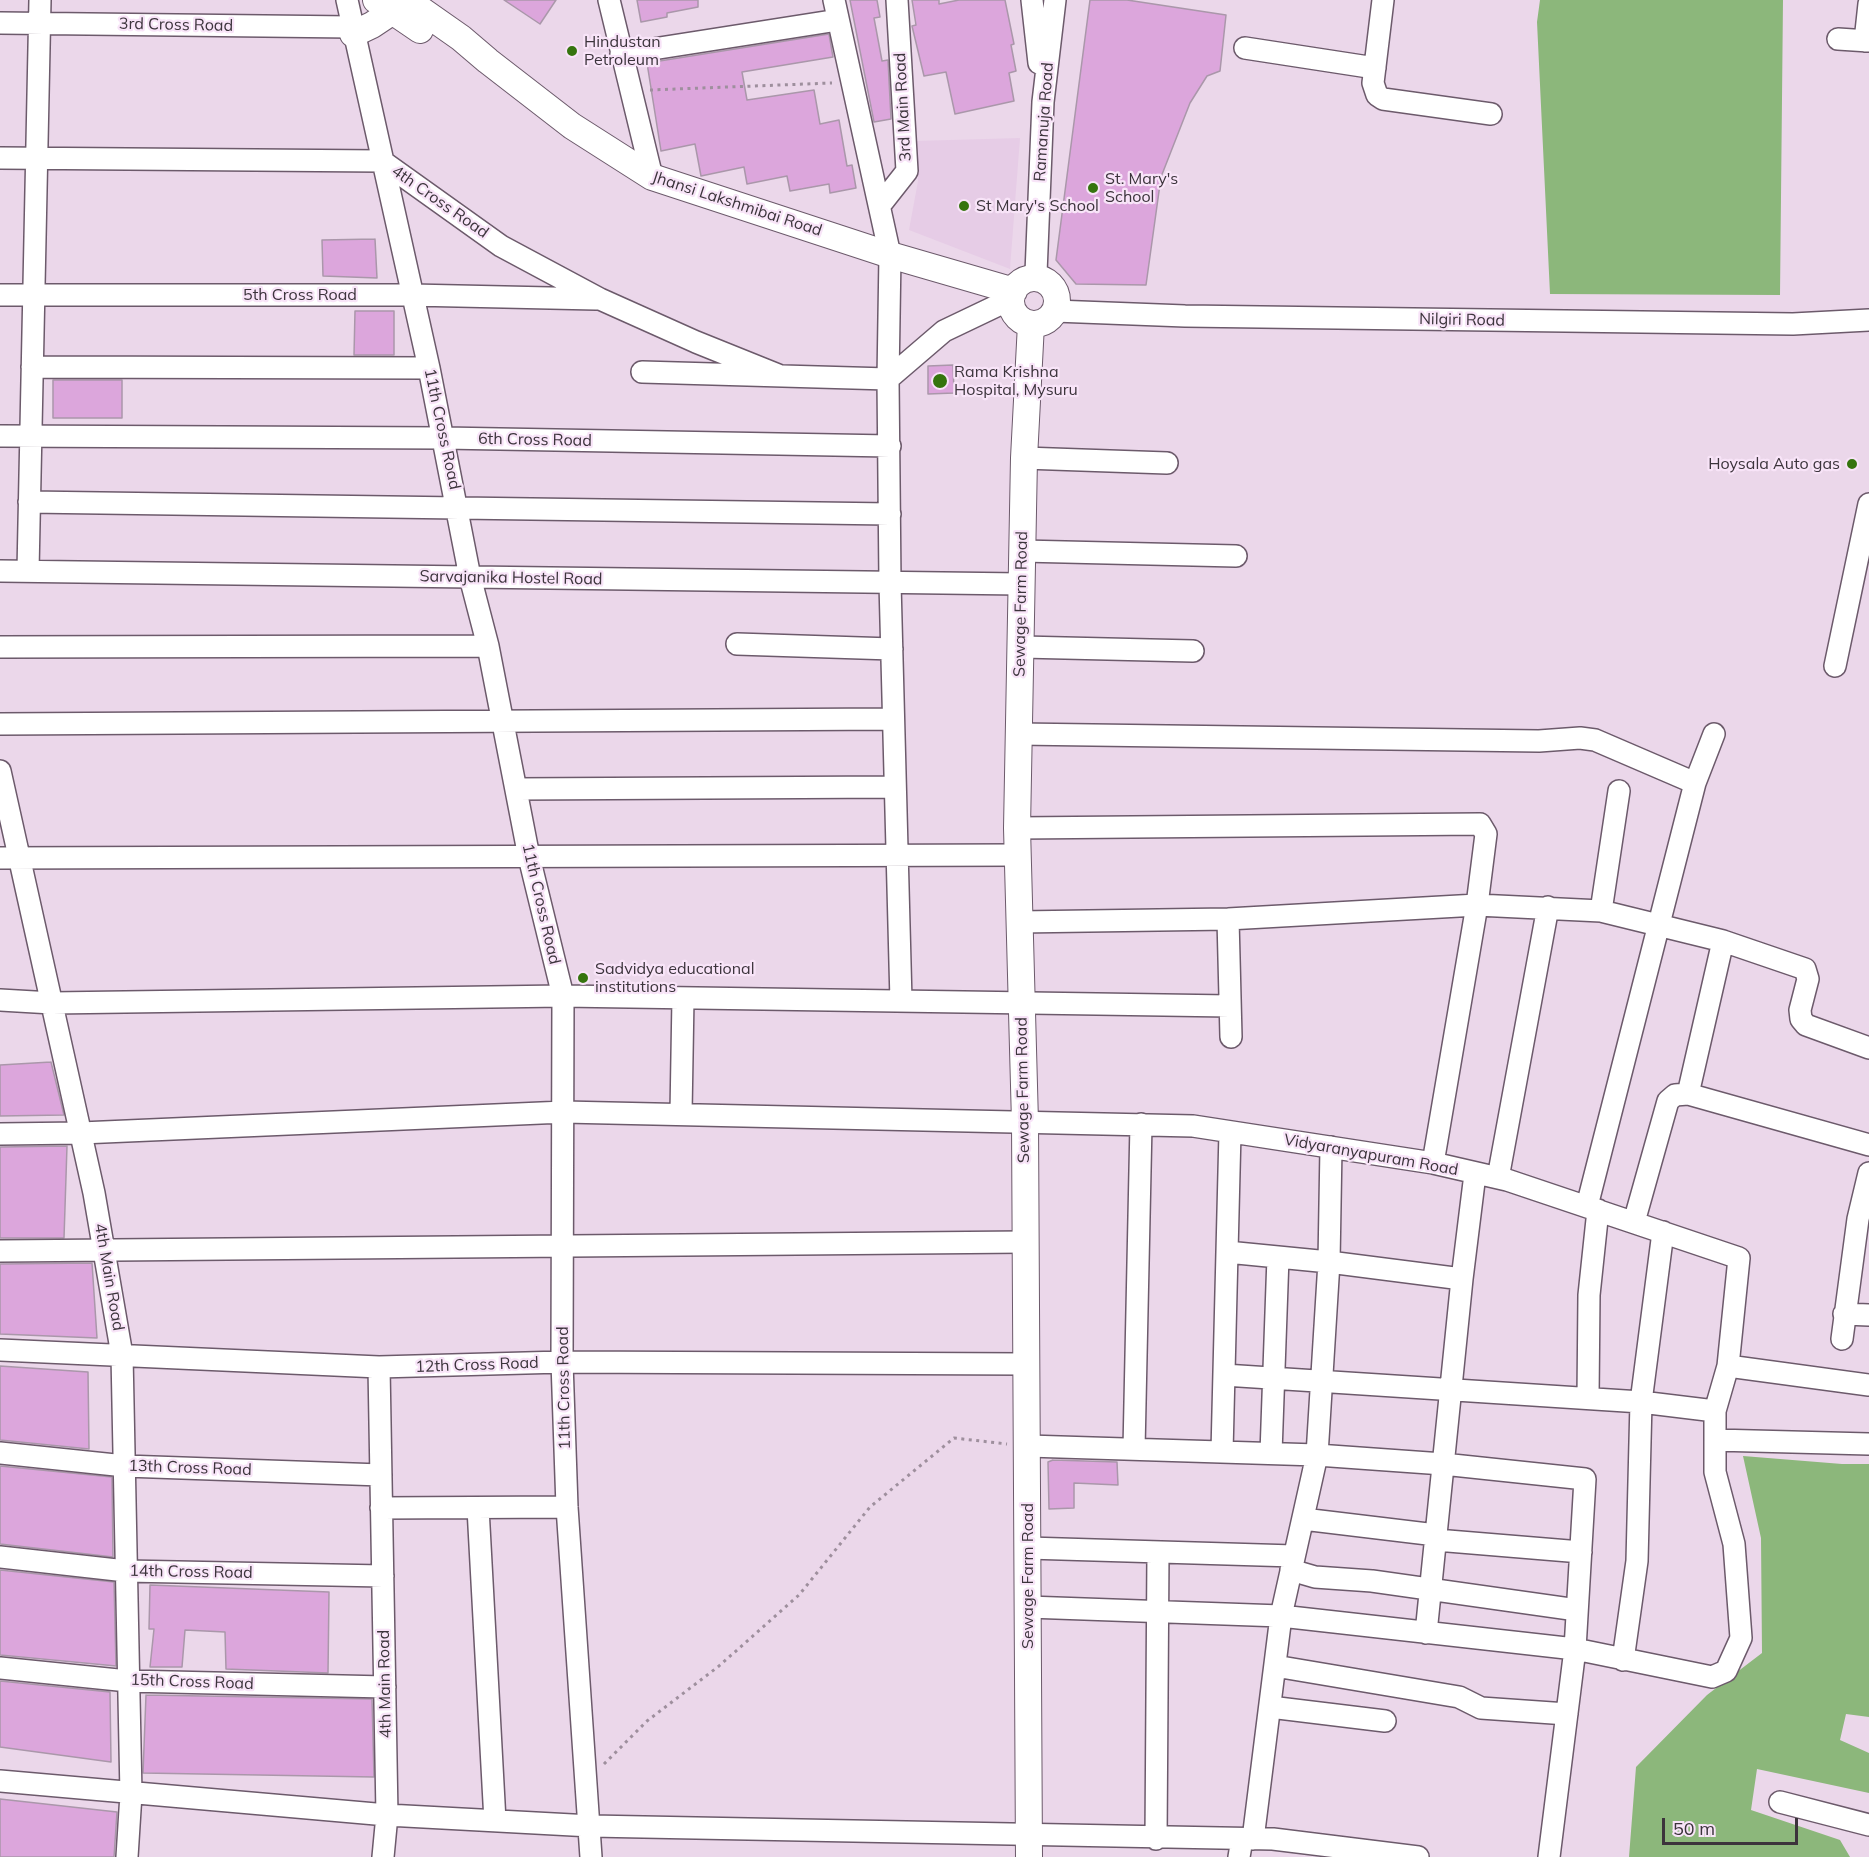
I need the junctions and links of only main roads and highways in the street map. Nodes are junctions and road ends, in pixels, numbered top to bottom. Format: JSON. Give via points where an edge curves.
{"nodes":[{"id":1,"x":392,"y":4,"type":"edge"},
{"id":2,"x":352,"y":30,"type":"road end"},
{"id":3,"x":1012,"y":295,"type":"junction"},
{"id":4,"x":1030,"y":324,"type":"junction"},
{"id":5,"x":1028,"y":1845,"type":"edge"}],
"edges":[{"from":1,"to":2,"type":"main road","via":[[372,26]]},
{"from":1,"to":3,"type":"main road","name":"Jhansi Lakshmibai Road","via":[[448,48],[488,62],[572,126],[652,177]]},
{"from":3,"to":4,"type":"main road","via":[[1015,315]]},
{"from":3,"to":4,"type":"main road","via":[[1025,280],[1040,279],[1053,289],[1055,311],[1044,322]]},
{"from":4,"to":5,"type":"main road","name":"Sewage Farm Road","via":[[1017,828],[1025,1122]]}]}
